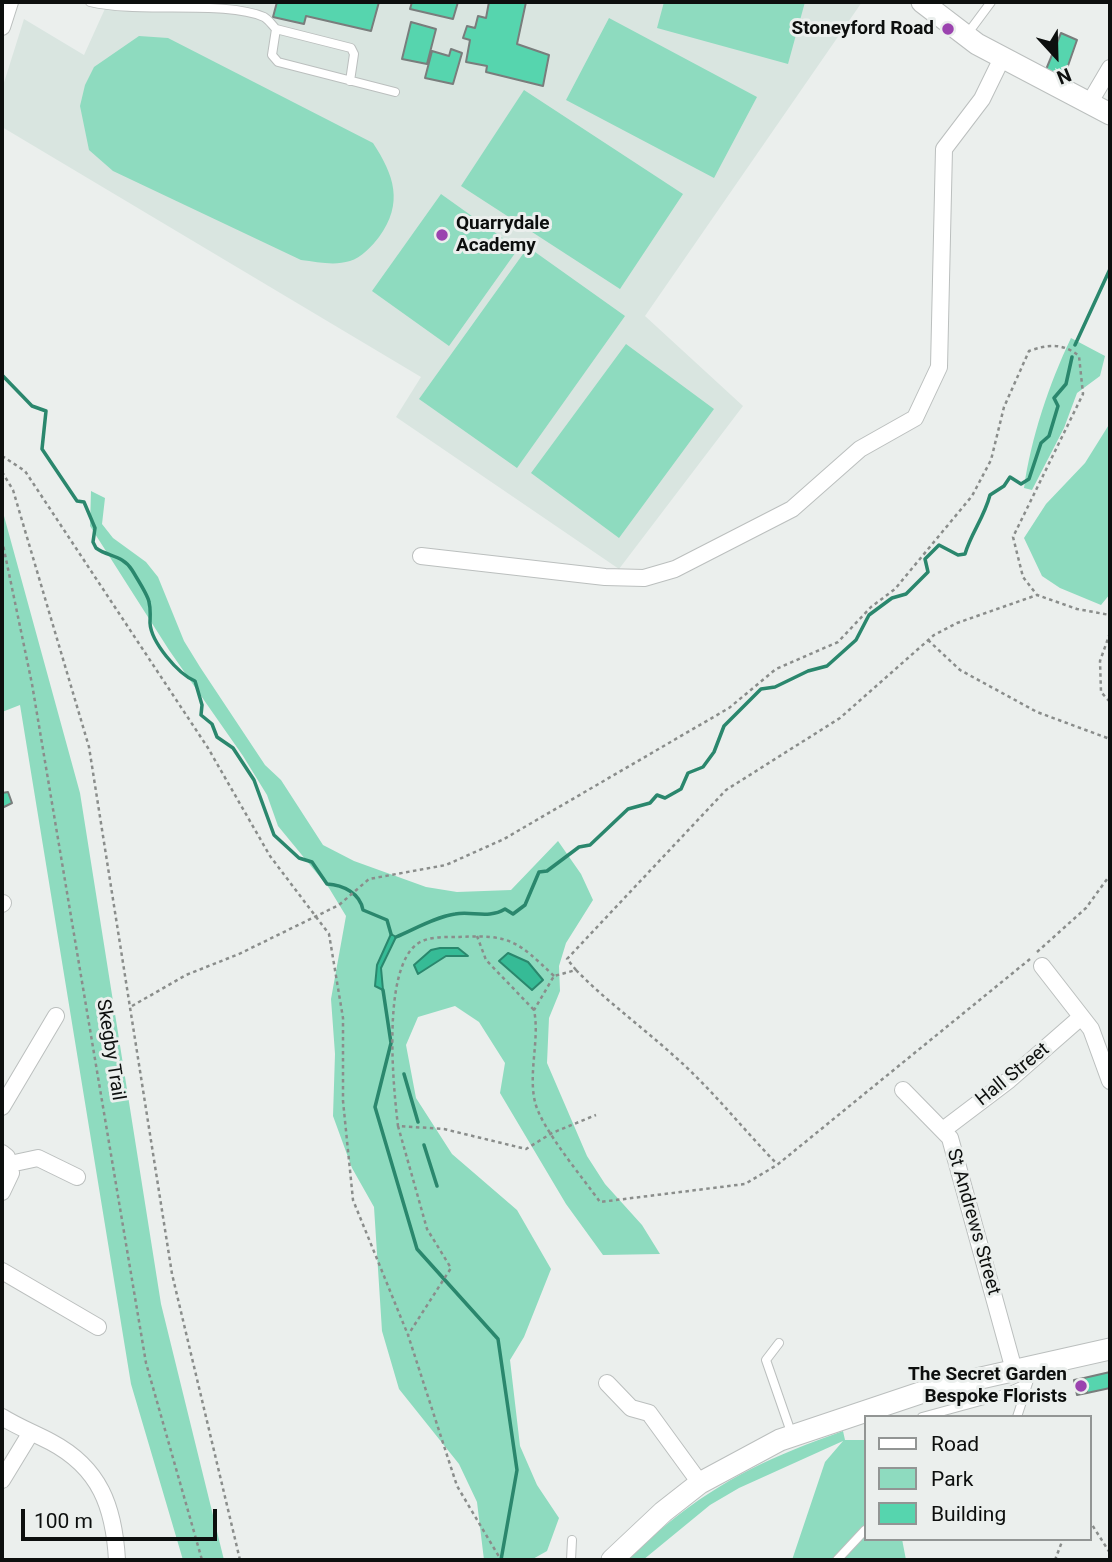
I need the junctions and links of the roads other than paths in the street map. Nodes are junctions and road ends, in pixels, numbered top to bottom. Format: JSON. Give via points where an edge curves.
{"nodes":[{"id":1,"x":10,"y":2,"type":"edge"},
{"id":2,"x":90,"y":2,"type":"edge"},
{"id":3,"x":922,"y":2,"type":"edge"},
{"id":4,"x":991,"y":2,"type":"edge"},
{"id":5,"x":2,"y":27,"type":"edge"},
{"id":6,"x":276,"y":29,"type":"junction"},
{"id":7,"x":966,"y":36,"type":"junction"},
{"id":8,"x":1002,"y":58,"type":"junction"},
{"id":9,"x":1110,"y":68,"type":"edge"},
{"id":10,"x":350,"y":81,"type":"junction"},
{"id":11,"x":395,"y":92,"type":"dead end"},
{"id":12,"x":1090,"y":102,"type":"junction"},
{"id":13,"x":1110,"y":114,"type":"edge"},
{"id":14,"x":421,"y":556,"type":"dead end"},
{"id":15,"x":1042,"y":966,"type":"dead end"},
{"id":16,"x":56,"y":1016,"type":"dead end"},
{"id":17,"x":1081,"y":1017,"type":"junction"},
{"id":18,"x":1110,"y":1081,"type":"edge"},
{"id":19,"x":903,"y":1090,"type":"dead end"},
{"id":20,"x":2,"y":1107,"type":"edge"},
{"id":21,"x":943,"y":1130,"type":"junction"},
{"id":22,"x":6,"y":1159,"type":"edge"},
{"id":23,"x":77,"y":1177,"type":"dead end"},
{"id":24,"x":2,"y":1192,"type":"edge"},
{"id":25,"x":2,"y":1271,"type":"edge"},
{"id":26,"x":99,"y":1327,"type":"dead end"},
{"id":27,"x":779,"y":1343,"type":"dead end"},
{"id":28,"x":1110,"y":1349,"type":"edge"},
{"id":29,"x":1025,"y":1373,"type":"junction"},
{"id":30,"x":607,"y":1383,"type":"dead end"},
{"id":31,"x":929,"y":1415,"type":"edge"},
{"id":32,"x":1017,"y":1415,"type":"edge"},
{"id":33,"x":2,"y":1417,"type":"edge"},
{"id":34,"x":30,"y":1434,"type":"junction"},
{"id":35,"x":792,"y":1436,"type":"junction"},
{"id":36,"x":2,"y":1480,"type":"edge"},
{"id":37,"x":700,"y":1483,"type":"junction"},
{"id":38,"x":864,"y":1531,"type":"edge"},
{"id":39,"x":572,"y":1540,"type":"dead end"},
{"id":40,"x":117,"y":1560,"type":"edge"},
{"id":41,"x":571,"y":1560,"type":"edge"},
{"id":42,"x":612,"y":1560,"type":"edge"},
{"id":43,"x":837,"y":1560,"type":"edge"}],
"edges":[{"from":1,"to":5,"type":"street"},
{"from":2,"to":6,"type":"lane","via":[[132,9],[242,10],[267,18]]},
{"from":3,"to":7,"type":"main road"},
{"from":4,"to":7,"type":"lane"},
{"from":6,"to":10,"type":"lane","via":[[274,59]]},
{"from":6,"to":10,"type":"lane","via":[[351,48]]},
{"from":7,"to":8,"type":"main road"},
{"from":8,"to":12,"type":"main road"},
{"from":8,"to":14,"type":"street","via":[[982,99],[944,149],[939,367],[915,418],[859,449],[792,509],[675,569],[643,578]]},
{"from":9,"to":12,"type":"street"},
{"from":10,"to":11,"type":"lane"},
{"from":12,"to":13,"type":"main road"},
{"from":15,"to":17,"type":"street"},
{"from":16,"to":20,"type":"street"},
{"from":17,"to":18,"type":"street","via":[[1104,1059]]},
{"from":17,"to":21,"type":"street","name":"Hall Street"},
{"from":19,"to":21,"type":"street","name":"St Andrews Street"},
{"from":21,"to":29,"type":"street","name":"St Andrews Street","via":[[950,1138]]},
{"from":22,"to":23,"type":"street","via":[[38,1158]]},
{"from":22,"to":24,"type":"street","via":[[11,1173]]},
{"from":25,"to":26,"type":"street"},
{"from":27,"to":35,"type":"lane","via":[[766,1360]]},
{"from":28,"to":29,"type":"main road"},
{"from":29,"to":31,"type":"lane","via":[[999,1396]]},
{"from":29,"to":32,"type":"lane"},
{"from":29,"to":35,"type":"main road","via":[[932,1389]]},
{"from":30,"to":37,"type":"street","via":[[631,1408],[649,1413]]},
{"from":33,"to":34,"type":"street"},
{"from":34,"to":36,"type":"street"},
{"from":34,"to":40,"type":"street","via":[[63,1449],[95,1476],[114,1523]]},
{"from":35,"to":37,"type":"main road"},
{"from":37,"to":42,"type":"main road"},
{"from":38,"to":43,"type":"lane"},
{"from":39,"to":41,"type":"lane"}]}
